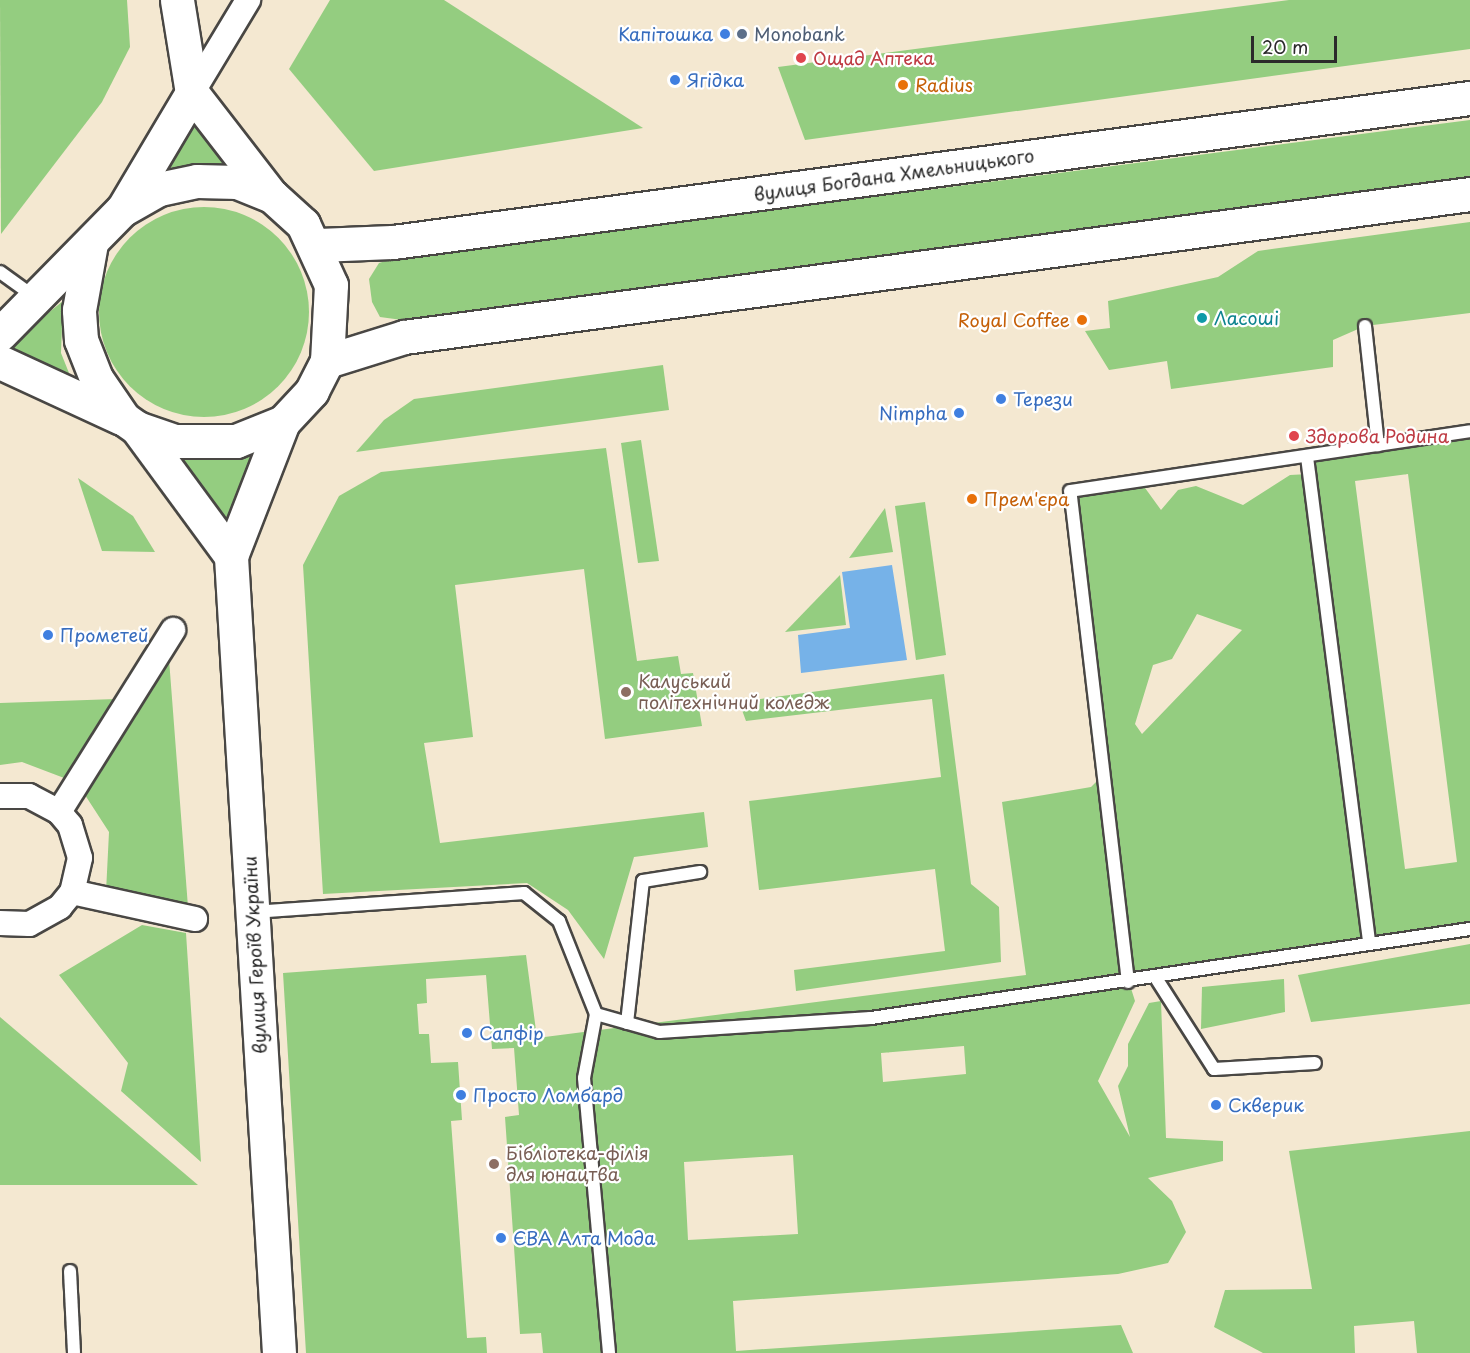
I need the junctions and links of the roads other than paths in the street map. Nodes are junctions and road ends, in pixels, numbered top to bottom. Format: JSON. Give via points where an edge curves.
{"nodes":[{"id":1,"x":177,"y":0,"type":"edge"},
{"id":2,"x":248,"y":0,"type":"edge"},
{"id":3,"x":192,"y":93,"type":"junction"},
{"id":4,"x":1470,"y":98,"type":"edge"},
{"id":5,"x":1470,"y":194,"type":"edge"},
{"id":6,"x":272,"y":196,"type":"junction"},
{"id":7,"x":122,"y":210,"type":"junction"},
{"id":8,"x":91,"y":243,"type":"junction"},
{"id":9,"x":317,"y":245,"type":"junction"},
{"id":10,"x":0,"y":272,"type":"edge"},
{"id":11,"x":39,"y":300,"type":"junction"},
{"id":12,"x":1365,"y":326,"type":"dead end"},
{"id":13,"x":0,"y":334,"type":"edge"},
{"id":14,"x":327,"y":361,"type":"junction"},
{"id":15,"x":0,"y":362,"type":"edge"},
{"id":16,"x":283,"y":422,"type":"junction"},
{"id":17,"x":131,"y":424,"type":"junction"},
{"id":18,"x":1470,"y":431,"type":"edge"},
{"id":19,"x":1378,"y":445,"type":"junction"},
{"id":20,"x":1308,"y":457,"type":"junction"},
{"id":21,"x":231,"y":556,"type":"junction"},
{"id":22,"x":173,"y":630,"type":"dead end"},
{"id":23,"x":0,"y":796,"type":"edge"},
{"id":24,"x":59,"y":812,"type":"junction"},
{"id":25,"x":700,"y":872,"type":"dead end"},
{"id":26,"x":72,"y":892,"type":"junction"},
{"id":27,"x":252,"y":912,"type":"junction"},
{"id":28,"x":195,"y":920,"type":"dead end"},
{"id":29,"x":0,"y":923,"type":"edge"},
{"id":30,"x":1470,"y":928,"type":"edge"},
{"id":31,"x":1369,"y":942,"type":"junction"},
{"id":32,"x":1156,"y":978,"type":"junction"},
{"id":33,"x":1128,"y":982,"type":"junction"},
{"id":34,"x":596,"y":1014,"type":"junction"},
{"id":35,"x":627,"y":1023,"type":"junction"},
{"id":36,"x":1316,"y":1063,"type":"dead end"},
{"id":37,"x":70,"y":1271,"type":"dead end"},
{"id":38,"x":74,"y":1353,"type":"edge"},
{"id":39,"x":279,"y":1353,"type":"edge"},
{"id":40,"x":609,"y":1353,"type":"edge"}],
"edges":[{"from":1,"to":3,"type":"main road"},
{"from":2,"to":3,"type":"street"},
{"from":3,"to":6,"type":"main road"},
{"from":3,"to":7,"type":"main road"},
{"from":4,"to":9,"type":"main road","name":"вулиця Богдана Хмельницького","via":[[393,242]]},
{"from":5,"to":14,"type":"main road","via":[[404,337]]},
{"from":6,"to":7,"type":"main road","via":[[237,182],[196,181],[159,189]]},
{"from":6,"to":9,"type":"main road"},
{"from":7,"to":8,"type":"main road"},
{"from":8,"to":11,"type":"main road"},
{"from":8,"to":17,"type":"main road","via":[[79,310],[81,340],[96,378]]},
{"from":9,"to":14,"type":"main road","via":[[331,285]]},
{"from":10,"to":11,"type":"lane"},
{"from":11,"to":13,"type":"main road"},
{"from":12,"to":19,"type":"lane"},
{"from":14,"to":16,"type":"main road","via":[[312,391]]},
{"from":15,"to":17,"type":"main road"},
{"from":16,"to":17,"type":"main road","via":[[236,441],[176,441]]},
{"from":16,"to":21,"type":"main road","name":"вулиця Героїв України"},
{"from":17,"to":21,"type":"main road"},
{"from":18,"to":19,"type":"lane"},
{"from":19,"to":20,"type":"lane"},
{"from":20,"to":31,"type":"lane"},
{"from":20,"to":33,"type":"lane","via":[[1070,491]]},
{"from":21,"to":27,"type":"main road","name":"вулиця Героїв України"},
{"from":22,"to":24,"type":"street"},
{"from":23,"to":24,"type":"street","via":[[29,796]]},
{"from":24,"to":26,"type":"street","via":[[70,825],[80,858]]},
{"from":25,"to":35,"type":"lane","via":[[643,881]]},
{"from":26,"to":28,"type":"street"},
{"from":26,"to":29,"type":"street","via":[[46,917]]},
{"from":27,"to":34,"type":"lane","via":[[524,893],[559,921]]},
{"from":27,"to":39,"type":"main road","name":"вулиця Героїв України"},
{"from":30,"to":31,"type":"lane"},
{"from":31,"to":32,"type":"lane"},
{"from":32,"to":33,"type":"lane"},
{"from":32,"to":36,"type":"lane","via":[[1214,1069]]},
{"from":33,"to":35,"type":"lane","via":[[871,1018],[659,1032]]},
{"from":34,"to":35,"type":"lane"},
{"from":34,"to":40,"type":"lane","via":[[584,1078]]},
{"from":37,"to":38,"type":"lane"}]}
